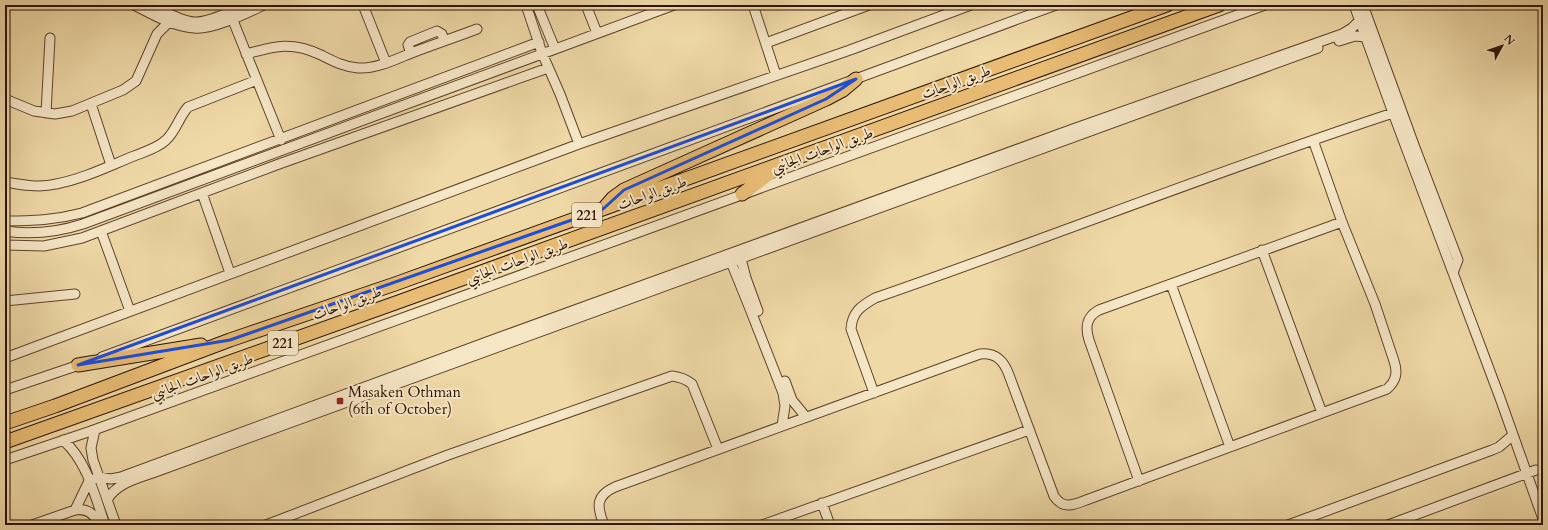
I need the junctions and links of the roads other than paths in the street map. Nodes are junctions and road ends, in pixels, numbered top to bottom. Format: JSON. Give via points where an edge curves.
{"nodes":[{"id":1,"x":134,"y":5,"type":"edge"},
{"id":2,"x":247,"y":5,"type":"edge"},
{"id":3,"x":264,"y":5,"type":"edge"},
{"id":4,"x":363,"y":5,"type":"edge"},
{"id":5,"x":526,"y":5,"type":"edge"},
{"id":6,"x":537,"y":5,"type":"edge"},
{"id":7,"x":586,"y":5,"type":"edge"},
{"id":8,"x":674,"y":5,"type":"edge"},
{"id":9,"x":753,"y":5,"type":"edge"},
{"id":10,"x":869,"y":5,"type":"edge"},
{"id":11,"x":971,"y":5,"type":"edge"},
{"id":12,"x":1028,"y":5,"type":"edge"},
{"id":13,"x":1056,"y":5,"type":"edge"},
{"id":14,"x":1167,"y":5,"type":"edge"},
{"id":15,"x":1219,"y":5,"type":"edge"},
{"id":16,"x":1265,"y":5,"type":"edge"},
{"id":17,"x":1354,"y":5,"type":"edge"},
{"id":18,"x":1364,"y":5,"type":"edge"},
{"id":19,"x":154,"y":9,"type":"edge"},
{"id":20,"x":1028,"y":16,"type":"junction"},
{"id":21,"x":232,"y":18,"type":"junction"},
{"id":22,"x":1360,"y":20,"type":"junction"},
{"id":23,"x":169,"y":22,"type":"junction"},
{"id":24,"x":477,"y":28,"type":"dead end"},
{"id":25,"x":597,"y":33,"type":"junction"},
{"id":26,"x":157,"y":34,"type":"junction"},
{"id":27,"x":1366,"y":37,"type":"junction"},
{"id":28,"x":50,"y":38,"type":"dead end"},
{"id":29,"x":539,"y":42,"type":"junction"},
{"id":30,"x":766,"y":43,"type":"junction"},
{"id":31,"x":555,"y":49,"type":"junction"},
{"id":32,"x":542,"y":53,"type":"junction"},
{"id":33,"x":246,"y":54,"type":"junction"},
{"id":34,"x":386,"y":63,"type":"junction"},
{"id":35,"x":1381,"y":65,"type":"junction"},
{"id":36,"x":1256,"y":67,"type":"junction"},
{"id":37,"x":548,"y":68,"type":"junction"},
{"id":38,"x":776,"y":76,"type":"junction"},
{"id":39,"x":856,"y":79,"type":"junction"},
{"id":40,"x":257,"y":80,"type":"junction"},
{"id":41,"x":5,"y":99,"type":"edge"},
{"id":42,"x":91,"y":104,"type":"junction"},
{"id":43,"x":46,"y":113,"type":"junction"},
{"id":44,"x":1393,"y":113,"type":"junction"},
{"id":45,"x":1074,"y":134,"type":"junction"},
{"id":46,"x":281,"y":140,"type":"junction"},
{"id":47,"x":1313,"y":140,"type":"junction"},
{"id":48,"x":579,"y":144,"type":"junction"},
{"id":49,"x":1410,"y":147,"type":"junction"},
{"id":50,"x":785,"y":161,"type":"junction"},
{"id":51,"x":111,"y":165,"type":"junction"},
{"id":52,"x":168,"y":181,"type":"junction"},
{"id":53,"x":5,"y":182,"type":"edge"},
{"id":54,"x":171,"y":191,"type":"junction"},
{"id":55,"x":202,"y":193,"type":"junction"},
{"id":56,"x":742,"y":194,"type":"junction"},
{"id":57,"x":603,"y":209,"type":"junction"},
{"id":58,"x":5,"y":221,"type":"edge"},
{"id":59,"x":1342,"y":222,"type":"junction"},
{"id":60,"x":5,"y":231,"type":"edge"},
{"id":61,"x":101,"y":231,"type":"junction"},
{"id":62,"x":5,"y":245,"type":"edge"},
{"id":63,"x":1262,"y":250,"type":"junction"},
{"id":64,"x":741,"y":259,"type":"junction"},
{"id":65,"x":731,"y":262,"type":"junction"},
{"id":66,"x":230,"y":273,"type":"junction"},
{"id":67,"x":394,"y":284,"type":"junction"},
{"id":68,"x":1171,"y":284,"type":"junction"},
{"id":69,"x":75,"y":294,"type":"dead end"},
{"id":70,"x":622,"y":298,"type":"junction"},
{"id":71,"x":5,"y":301,"type":"edge"},
{"id":72,"x":402,"y":301,"type":"junction"},
{"id":73,"x":130,"y":311,"type":"junction"},
{"id":74,"x":230,"y":340,"type":"junction"},
{"id":75,"x":5,"y":358,"type":"edge"},
{"id":76,"x":78,"y":366,"type":"junction"},
{"id":77,"x":5,"y":390,"type":"edge"},
{"id":78,"x":874,"y":393,"type":"junction"},
{"id":79,"x":1322,"y":414,"type":"junction"},
{"id":80,"x":806,"y":417,"type":"junction"},
{"id":81,"x":5,"y":423,"type":"edge"},
{"id":82,"x":782,"y":426,"type":"junction"},
{"id":83,"x":95,"y":430,"type":"junction"},
{"id":84,"x":1029,"y":430,"type":"junction"},
{"id":85,"x":1513,"y":435,"type":"junction"},
{"id":86,"x":63,"y":440,"type":"junction"},
{"id":87,"x":231,"y":440,"type":"junction"},
{"id":88,"x":5,"y":442,"type":"edge"},
{"id":89,"x":1230,"y":447,"type":"junction"},
{"id":90,"x":718,"y":449,"type":"junction"},
{"id":91,"x":5,"y":460,"type":"edge"},
{"id":92,"x":92,"y":460,"type":"junction"},
{"id":93,"x":82,"y":464,"type":"junction"},
{"id":94,"x":1536,"y":470,"type":"dead end"},
{"id":95,"x":1526,"y":473,"type":"junction"},
{"id":96,"x":99,"y":477,"type":"junction"},
{"id":97,"x":89,"y":481,"type":"junction"},
{"id":98,"x":1138,"y":481,"type":"junction"},
{"id":99,"x":107,"y":500,"type":"junction"},
{"id":100,"x":822,"y":503,"type":"junction"},
{"id":101,"x":75,"y":510,"type":"junction"},
{"id":102,"x":1543,"y":519,"type":"edge"},
{"id":103,"x":32,"y":525,"type":"edge"},
{"id":104,"x":99,"y":525,"type":"edge"},
{"id":105,"x":105,"y":525,"type":"edge"},
{"id":106,"x":116,"y":525,"type":"edge"},
{"id":107,"x":266,"y":525,"type":"edge"},
{"id":108,"x":604,"y":525,"type":"edge"},
{"id":109,"x":762,"y":525,"type":"edge"},
{"id":110,"x":830,"y":525,"type":"edge"},
{"id":111,"x":1288,"y":525,"type":"edge"},
{"id":112,"x":1388,"y":525,"type":"edge"}],
"edges":[{"from":1,"to":19,"type":"street"},
{"from":2,"to":19,"type":"street","via":[[195,22]]},
{"from":3,"to":21,"type":"street"},
{"from":4,"to":34,"type":"street"},
{"from":5,"to":29,"type":"street"},
{"from":6,"to":31,"type":"street"},
{"from":7,"to":25,"type":"street"},
{"from":8,"to":25,"type":"street"},
{"from":9,"to":30,"type":"street"},
{"from":10,"to":30,"type":"street"},
{"from":11,"to":38,"type":"street"},
{"from":12,"to":20,"type":"street"},
{"from":13,"to":20,"type":"street"},
{"from":14,"to":57,"type":"highway","name":"طريق الواحات","number":"221"},
{"from":15,"to":50,"type":"highway","name":"طريق الواحات","number":"221"},
{"from":16,"to":56,"type":"street","name":"طريق الواحات الجانبي"},
{"from":17,"to":22,"type":"street"},
{"from":18,"to":35,"type":"street"},
{"from":19,"to":23,"type":"street"},
{"from":19,"to":26,"type":"street"},
{"from":20,"to":39,"type":"street"},
{"from":21,"to":23,"type":"street","via":[[200,28],[184,27]]},
{"from":21,"to":33,"type":"street"},
{"from":22,"to":27,"type":"street"},
{"from":22,"to":36,"type":"street","via":[[1342,34]]},
{"from":23,"to":26,"type":"street"},
{"from":24,"to":34,"type":"street"},
{"from":25,"to":31,"type":"street"},
{"from":26,"to":42,"type":"street","via":[[134,84]]},
{"from":27,"to":35,"type":"street"},
{"from":27,"to":36,"type":"street","via":[[1350,37]]},
{"from":28,"to":43,"type":"street"},
{"from":29,"to":32,"type":"street"},
{"from":29,"to":46,"type":"street"},
{"from":30,"to":38,"type":"street"},
{"from":31,"to":32,"type":"street"},
{"from":32,"to":37,"type":"street"},
{"from":32,"to":54,"type":"street"},
{"from":33,"to":34,"type":"street","via":[[284,45],[309,50],[348,66],[367,68]]},
{"from":33,"to":40,"type":"street"},
{"from":35,"to":44,"type":"street"},
{"from":35,"to":49,"type":"street"},
{"from":36,"to":45,"type":"street"},
{"from":37,"to":48,"type":"street"},
{"from":37,"to":55,"type":"street"},
{"from":38,"to":48,"type":"street"},
{"from":39,"to":57,"type":"highway","via":[[826,99],[624,190]]},
{"from":39,"to":76,"type":"street"},
{"from":40,"to":46,"type":"street"},
{"from":40,"to":51,"type":"street","via":[[188,107],[166,140]]},
{"from":41,"to":43,"type":"street"},
{"from":42,"to":43,"type":"street","via":[[64,113]]},
{"from":42,"to":51,"type":"street"},
{"from":44,"to":47,"type":"street"},
{"from":44,"to":49,"type":"street"},
{"from":45,"to":64,"type":"street"},
{"from":45,"to":70,"type":"street"},
{"from":46,"to":52,"type":"street"},
{"from":47,"to":59,"type":"street"},
{"from":47,"to":78,"type":"street","via":[[864,304],[852,319],[852,330]]},
{"from":48,"to":66,"type":"street"},
{"from":49,"to":85,"type":"street"},
{"from":50,"to":56,"type":"highway"},
{"from":50,"to":72,"type":"highway","name":"طريق الواحات","number":"221"},
{"from":51,"to":53,"type":"street","via":[[56,185]]},
{"from":52,"to":54,"type":"street"},
{"from":52,"to":58,"type":"street","via":[[60,219]]},
{"from":54,"to":60,"type":"street","via":[[72,228],[41,233]]},
{"from":55,"to":61,"type":"street"},
{"from":55,"to":66,"type":"street"},
{"from":56,"to":83,"type":"street","name":"طريق الواحات الجانبي"},
{"from":57,"to":67,"type":"highway","name":"طريق الواحات","number":"221"},
{"from":59,"to":63,"type":"street"},
{"from":59,"to":79,"type":"street","via":[[1378,311],[1396,369],[1396,377],[1387,389]]},
{"from":61,"to":62,"type":"street","via":[[57,244]]},
{"from":61,"to":73,"type":"street"},
{"from":63,"to":68,"type":"street"},
{"from":63,"to":79,"type":"street"},
{"from":64,"to":65,"type":"street"},
{"from":64,"to":80,"type":"street","via":[[788,391]]},
{"from":65,"to":70,"type":"street"},
{"from":65,"to":82,"type":"street","via":[[783,393],[785,406]]},
{"from":66,"to":73,"type":"street"},
{"from":67,"to":72,"type":"highway","via":[[395,295]]},
{"from":67,"to":74,"type":"highway","name":"طريق الواحات","number":"221"},
{"from":68,"to":89,"type":"street"},
{"from":68,"to":98,"type":"street","via":[[1099,310],[1090,316],[1086,328]]},
{"from":69,"to":71,"type":"street"},
{"from":70,"to":87,"type":"street"},
{"from":72,"to":88,"type":"highway","name":"طريق الواحات","number":"221"},
{"from":73,"to":75,"type":"street"},
{"from":74,"to":76,"type":"highway"},
{"from":74,"to":81,"type":"highway","name":"طريق الواحات","number":"221"},
{"from":76,"to":77,"type":"street"},
{"from":78,"to":80,"type":"street"},
{"from":78,"to":84,"type":"street","via":[[980,354],[993,354],[1004,363]]},
{"from":79,"to":89,"type":"street"},
{"from":80,"to":82,"type":"street"},
{"from":82,"to":90,"type":"street"},
{"from":83,"to":86,"type":"street","name":"طريق الواحات الجانبي"},
{"from":83,"to":92,"type":"street","via":[[91,448]]},
{"from":84,"to":98,"type":"street","via":[[1054,496],[1060,503],[1072,505]]},
{"from":84,"to":100,"type":"street"},
{"from":85,"to":95,"type":"street"},
{"from":85,"to":111,"type":"street","via":[[1492,450]]},
{"from":86,"to":91,"type":"street","name":"طريق الواحات الجانبي"},
{"from":86,"to":93,"type":"street"},
{"from":87,"to":96,"type":"street","via":[[121,477]]},
{"from":87,"to":99,"type":"street","via":[[125,484],[114,490]]},
{"from":89,"to":98,"type":"street"},
{"from":90,"to":107,"type":"street","via":[[692,384],[679,376],[672,376],[448,455]]},
{"from":90,"to":108,"type":"street","via":[[607,490],[599,507]]},
{"from":92,"to":93,"type":"street"},
{"from":92,"to":96,"type":"street"},
{"from":93,"to":97,"type":"street"},
{"from":94,"to":95,"type":"street"},
{"from":95,"to":102,"type":"street"},
{"from":95,"to":112,"type":"street"},
{"from":96,"to":97,"type":"street"},
{"from":96,"to":99,"type":"street"},
{"from":97,"to":101,"type":"street"},
{"from":97,"to":105,"type":"street"},
{"from":99,"to":106,"type":"street"},
{"from":100,"to":109,"type":"street"},
{"from":100,"to":110,"type":"street"},
{"from":101,"to":103,"type":"street"},
{"from":101,"to":104,"type":"street","via":[[92,513]]}]}
